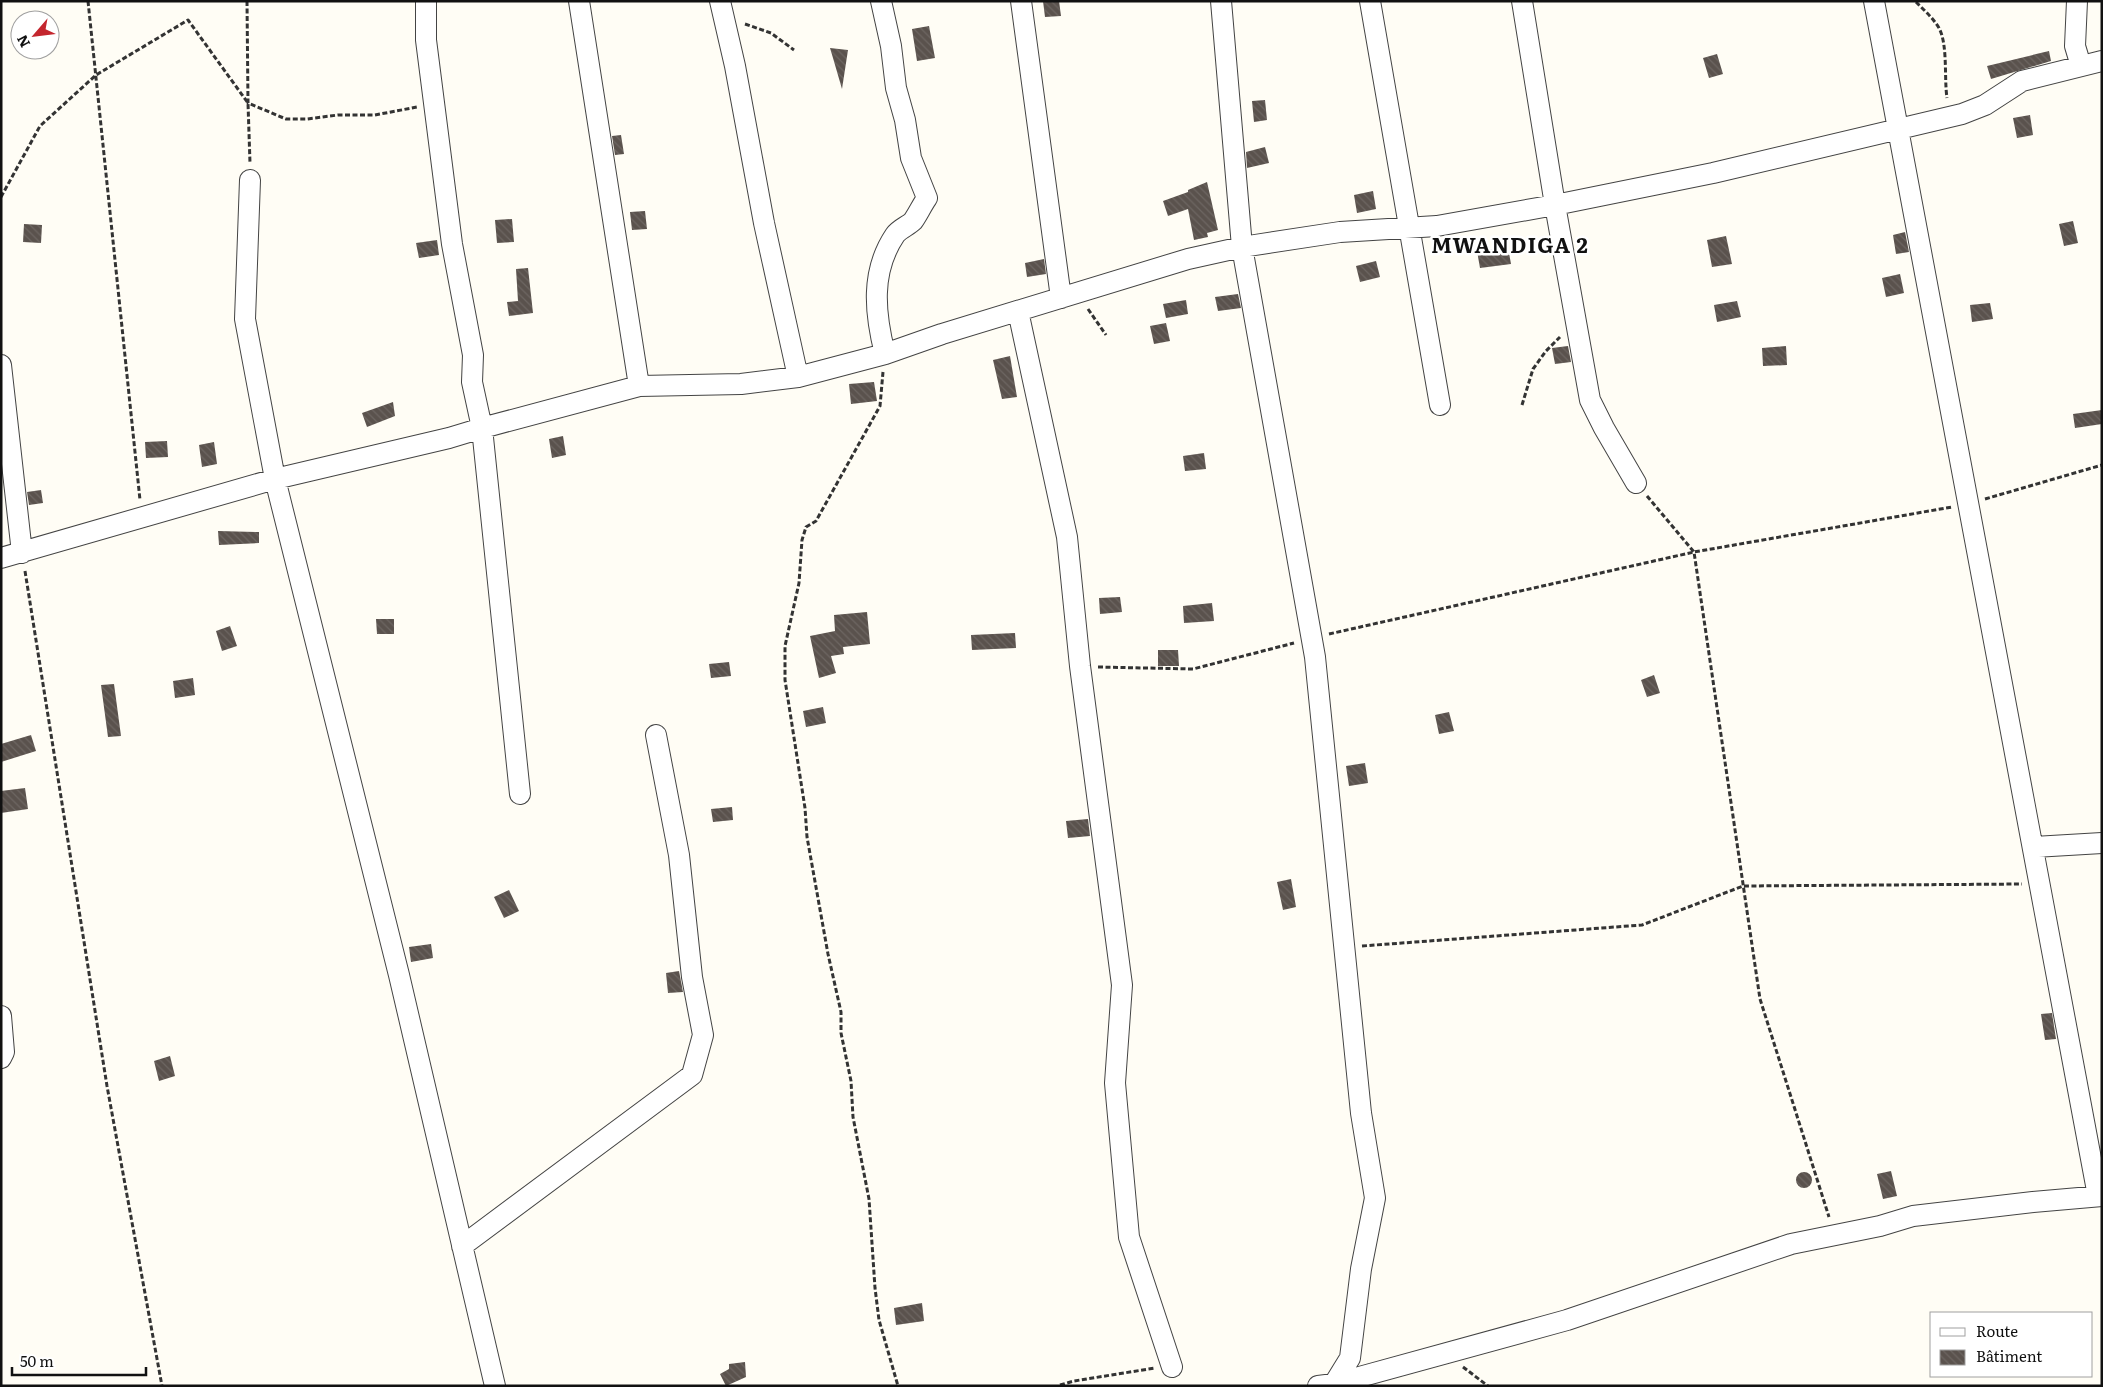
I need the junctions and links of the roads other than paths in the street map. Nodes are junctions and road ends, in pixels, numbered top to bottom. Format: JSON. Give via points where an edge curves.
{"nodes":[{"id":1,"x":426,"y":1,"type":"edge"},
{"id":2,"x":579,"y":1,"type":"edge"},
{"id":3,"x":881,"y":1,"type":"edge"},
{"id":4,"x":1021,"y":1,"type":"edge"},
{"id":5,"x":1221,"y":1,"type":"edge"},
{"id":6,"x":1370,"y":1,"type":"edge"},
{"id":7,"x":1522,"y":1,"type":"edge"},
{"id":8,"x":1874,"y":1,"type":"edge"},
{"id":9,"x":2078,"y":1,"type":"edge"},
{"id":10,"x":722,"y":8,"type":"edge"},
{"id":11,"x":2102,"y":61,"type":"edge"},
{"id":12,"x":2081,"y":66,"type":"junction"},
{"id":13,"x":1898,"y":128,"type":"junction"},
{"id":14,"x":250,"y":180,"type":"road end"},
{"id":15,"x":1555,"y":205,"type":"junction"},
{"id":16,"x":1409,"y":228,"type":"junction"},
{"id":17,"x":1242,"y":247,"type":"junction"},
{"id":18,"x":1070,"y":295,"type":"junction"},
{"id":19,"x":1018,"y":311,"type":"junction"},
{"id":20,"x":884,"y":354,"type":"junction"},
{"id":21,"x":1,"y":365,"type":"edge"},
{"id":22,"x":798,"y":377,"type":"junction"},
{"id":23,"x":639,"y":386,"type":"junction"},
{"id":24,"x":1440,"y":405,"type":"dead end"},
{"id":25,"x":482,"y":428,"type":"junction"},
{"id":26,"x":275,"y":478,"type":"junction"},
{"id":27,"x":1636,"y":483,"type":"road end"},
{"id":28,"x":22,"y":553,"type":"junction"},
{"id":29,"x":1,"y":558,"type":"edge"},
{"id":30,"x":656,"y":736,"type":"dead end"},
{"id":31,"x":520,"y":794,"type":"dead end"},
{"id":32,"x":2102,"y":843,"type":"edge"},
{"id":33,"x":2034,"y":847,"type":"junction"},
{"id":34,"x":1,"y":1016,"type":"edge"},
{"id":35,"x":1,"y":1058,"type":"edge"},
{"id":36,"x":2100,"y":1196,"type":"edge"},
{"id":37,"x":462,"y":1246,"type":"junction"},
{"id":38,"x":1172,"y":1367,"type":"road end"},
{"id":39,"x":1326,"y":1385,"type":"edge"},
{"id":40,"x":495,"y":1386,"type":"edge"}],
"edges":[{"from":1,"to":25,"type":"street","via":[[426,40],[452,244],[473,355],[472,382]]},
{"from":2,"to":23,"type":"street"},
{"from":3,"to":20,"type":"street","via":[[911,158],[927,198],[912,221],[896,233],[882,256],[876,319]]},
{"from":4,"to":18,"type":"street"},
{"from":5,"to":17,"type":"street"},
{"from":6,"to":16,"type":"street"},
{"from":7,"to":15,"type":"street"},
{"from":8,"to":13,"type":"street"},
{"from":9,"to":12,"type":"street","via":[[2075,46]]},
{"from":10,"to":22,"type":"street"},
{"from":11,"to":12,"type":"street"},
{"from":12,"to":13,"type":"street","via":[[2022,81],[1985,105]]},
{"from":13,"to":15,"type":"street","via":[[1713,173]]},
{"from":13,"to":33,"type":"street"},
{"from":14,"to":26,"type":"street","via":[[245,319]]},
{"from":15,"to":16,"type":"street"},
{"from":15,"to":27,"type":"street","via":[[1590,400]]},
{"from":16,"to":17,"type":"street","via":[[1340,232]]},
{"from":16,"to":24,"type":"street"},
{"from":17,"to":18,"type":"street","via":[[1188,259]]},
{"from":17,"to":39,"type":"street","via":[[1311,638],[1362,1113],[1375,1198],[1361,1269],[1350,1358]]},
{"from":18,"to":19,"type":"street"},
{"from":19,"to":20,"type":"street"},
{"from":19,"to":38,"type":"street","via":[[1067,537],[1080,666],[1122,985],[1115,1083],[1129,1236]]},
{"from":20,"to":22,"type":"street"},
{"from":21,"to":28,"type":"street"},
{"from":22,"to":23,"type":"street","via":[[741,384]]},
{"from":23,"to":25,"type":"street"},
{"from":25,"to":26,"type":"street"},
{"from":25,"to":31,"type":"street"},
{"from":26,"to":28,"type":"street"},
{"from":26,"to":37,"type":"street","via":[[399,975]]},
{"from":28,"to":29,"type":"street"},
{"from":30,"to":37,"type":"street","via":[[679,855],[692,976],[703,1036],[692,1075]]},
{"from":32,"to":33,"type":"street"},
{"from":33,"to":36,"type":"street"},
{"from":34,"to":35,"type":"street","via":[[4,1052]]},
{"from":36,"to":39,"type":"street","via":[[1913,1216],[1791,1244],[1567,1320]]},
{"from":37,"to":40,"type":"street"}]}
